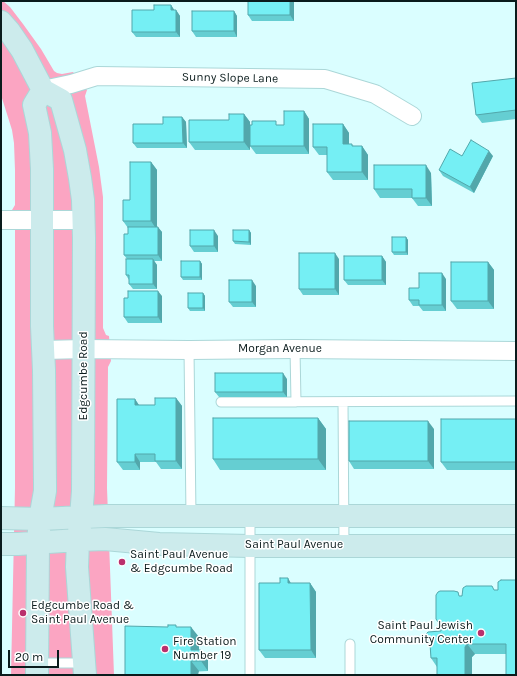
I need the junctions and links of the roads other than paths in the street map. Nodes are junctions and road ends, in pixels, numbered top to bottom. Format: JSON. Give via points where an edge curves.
{"nodes":[{"id":1,"x":1,"y":22,"type":"edge"},
{"id":2,"x":42,"y":90,"type":"junction"},
{"id":3,"x":412,"y":116,"type":"dead end"},
{"id":4,"x":1,"y":220,"type":"edge"},
{"id":5,"x":42,"y":220,"type":"junction"},
{"id":6,"x":83,"y":220,"type":"junction"},
{"id":7,"x":84,"y":349,"type":"junction"},
{"id":8,"x":295,"y":349,"type":"junction"},
{"id":9,"x":44,"y":350,"type":"junction"},
{"id":10,"x":189,"y":350,"type":"junction"},
{"id":11,"x":516,"y":351,"type":"edge"},
{"id":12,"x":516,"y":401,"type":"edge"},
{"id":13,"x":221,"y":402,"type":"dead end"},
{"id":14,"x":296,"y":402,"type":"junction"},
{"id":15,"x":343,"y":402,"type":"junction"},
{"id":16,"x":191,"y":516,"type":"junction"},
{"id":17,"x":250,"y":516,"type":"junction"},
{"id":18,"x":344,"y":516,"type":"junction"},
{"id":19,"x":516,"y":516,"type":"edge"},
{"id":20,"x":82,"y":517,"type":"junction"},
{"id":21,"x":1,"y":518,"type":"edge"},
{"id":22,"x":40,"y":519,"type":"junction"},
{"id":23,"x":78,"y":540,"type":"junction"},
{"id":24,"x":38,"y":543,"type":"junction"},
{"id":25,"x":1,"y":544,"type":"edge"},
{"id":26,"x":250,"y":546,"type":"junction"},
{"id":27,"x":344,"y":546,"type":"junction"},
{"id":28,"x":516,"y":546,"type":"edge"},
{"id":29,"x":350,"y":644,"type":"dead end"},
{"id":30,"x":37,"y":669,"type":"edge"},
{"id":31,"x":84,"y":669,"type":"edge"},
{"id":32,"x":250,"y":675,"type":"edge"},
{"id":33,"x":350,"y":675,"type":"edge"}],
"edges":[{"from":1,"to":2,"type":"street","via":[[22,50]]},
{"from":2,"to":3,"type":"street","name":"Sunny Slope Lane","via":[[98,76],[325,79],[375,94]]},
{"from":2,"to":5,"type":"street","via":[[34,104],[40,133]]},
{"from":2,"to":6,"type":"street","name":"Edgcumbe Road","via":[[61,100],[75,150],[83,200]]},
{"from":4,"to":5,"type":"street"},
{"from":5,"to":6,"type":"street"},
{"from":5,"to":9,"type":"street"},
{"from":6,"to":7,"type":"street","name":"Edgcumbe Road"},
{"from":7,"to":9,"type":"street","name":"Morgan Avenue"},
{"from":7,"to":10,"type":"street","name":"Morgan Avenue"},
{"from":7,"to":20,"type":"street","name":"Edgcumbe Road"},
{"from":8,"to":10,"type":"street","name":"Morgan Avenue"},
{"from":8,"to":11,"type":"street","name":"Morgan Avenue"},
{"from":8,"to":14,"type":"lane"},
{"from":9,"to":22,"type":"street","via":[[45,491]]},
{"from":10,"to":16,"type":"lane"},
{"from":12,"to":15,"type":"lane"},
{"from":13,"to":14,"type":"lane"},
{"from":14,"to":15,"type":"lane"},
{"from":15,"to":18,"type":"lane"},
{"from":16,"to":17,"type":"street"},
{"from":16,"to":20,"type":"street"},
{"from":17,"to":18,"type":"street"},
{"from":17,"to":26,"type":"lane"},
{"from":18,"to":19,"type":"street"},
{"from":18,"to":27,"type":"lane"},
{"from":20,"to":22,"type":"street"},
{"from":20,"to":23,"type":"street","name":"Edgcumbe Road"},
{"from":21,"to":22,"type":"street"},
{"from":22,"to":24,"type":"street"},
{"from":23,"to":24,"type":"street","name":"Saint Paul Avenue"},
{"from":23,"to":26,"type":"street","name":"Saint Paul Avenue"},
{"from":23,"to":31,"type":"street","name":"Edgcumbe Road","via":[[77,567]]},
{"from":24,"to":25,"type":"street","name":"Saint Paul Avenue"},
{"from":24,"to":30,"type":"street"},
{"from":26,"to":27,"type":"street","name":"Saint Paul Avenue"},
{"from":26,"to":32,"type":"lane"},
{"from":27,"to":28,"type":"street","name":"Saint Paul Avenue"},
{"from":29,"to":33,"type":"lane"},
{"from":30,"to":31,"type":"lane"}]}
